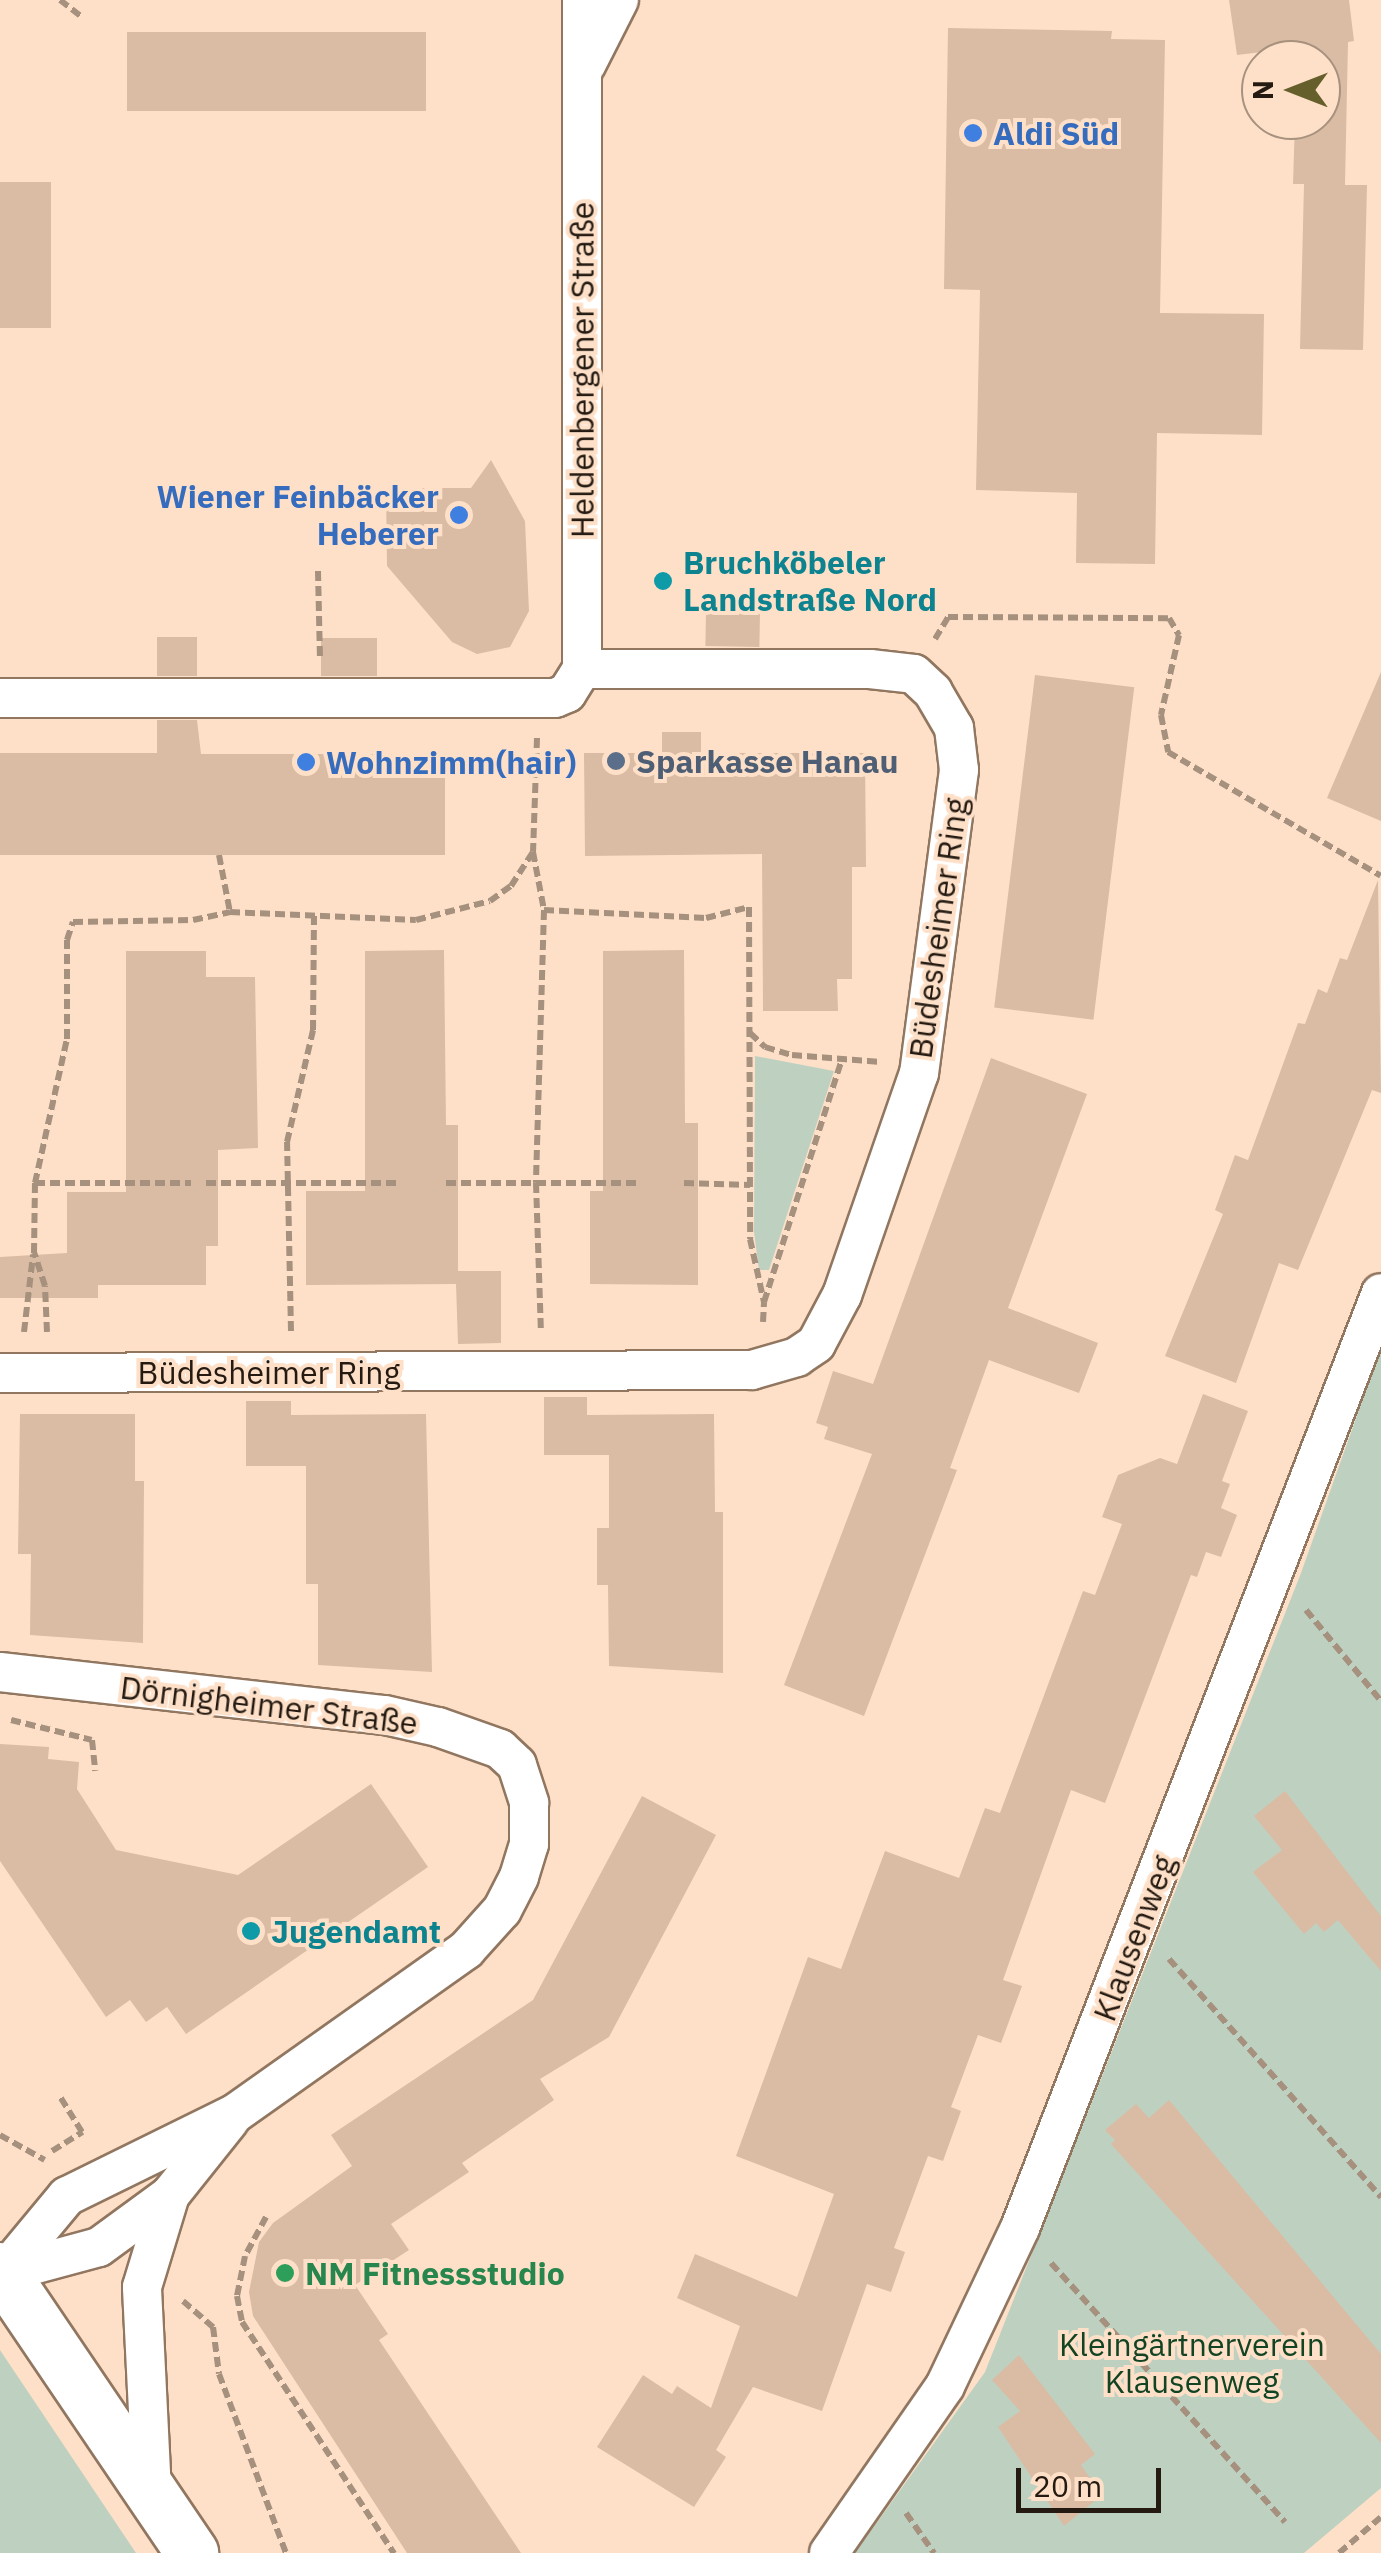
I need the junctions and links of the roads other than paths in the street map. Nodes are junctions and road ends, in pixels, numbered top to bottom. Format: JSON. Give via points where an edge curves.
{"nodes":[{"id":1,"x":582,"y":0,"type":"edge"},
{"id":2,"x":619,"y":0,"type":"edge"},
{"id":3,"x":582,"y":72,"type":"junction"},
{"id":4,"x":582,"y":669,"type":"junction"},
{"id":5,"x":0,"y":698,"type":"edge"},
{"id":6,"x":1381,"y":1293,"type":"edge"},
{"id":7,"x":12,"y":1373,"type":"edge"},
{"id":8,"x":0,"y":1672,"type":"edge"},
{"id":9,"x":234,"y":2114,"type":"junction"},
{"id":10,"x":170,"y":2195,"type":"junction"},
{"id":11,"x":1,"y":2271,"type":"edge"},
{"id":12,"x":152,"y":2496,"type":"junction"},
{"id":13,"x":192,"y":2553,"type":"edge"},
{"id":14,"x":829,"y":2553,"type":"edge"}],
"edges":[{"from":1,"to":3,"type":"street","name":"Heldenbergener Straße"},
{"from":2,"to":3,"type":"street","name":"Heldenbergener Straße"},
{"from":3,"to":4,"type":"street","name":"Heldenbergener Straße"},
{"from":4,"to":5,"type":"street","via":[[567,694],[539,698]]},
{"from":4,"to":7,"type":"street","name":"Büdesheimer Ring","via":[[914,674],[947,709],[959,759],[930,1025],[898,1145],[842,1295],[816,1344],[778,1366],[752,1370]]},
{"from":6,"to":14,"type":"street","name":"Klausenweg","via":[[1020,2228],[946,2386]]},
{"from":8,"to":9,"type":"street","name":"Dörnigheimer Straße","via":[[385,1715],[475,1738],[517,1766],[529,1803],[529,1844],[519,1877],[488,1930]]},
{"from":9,"to":10,"type":"street","name":"Dörnigheimer Straße"},
{"from":9,"to":11,"type":"street","name":"Dörnigheimer Straße","via":[[67,2196]]},
{"from":10,"to":11,"type":"street","name":"Dörnigheimer Straße","via":[[99,2247]]},
{"from":10,"to":12,"type":"street","name":"Dörnigheimer Straße","via":[[142,2286]]},
{"from":11,"to":12,"type":"main road"},
{"from":12,"to":13,"type":"main road"}]}
